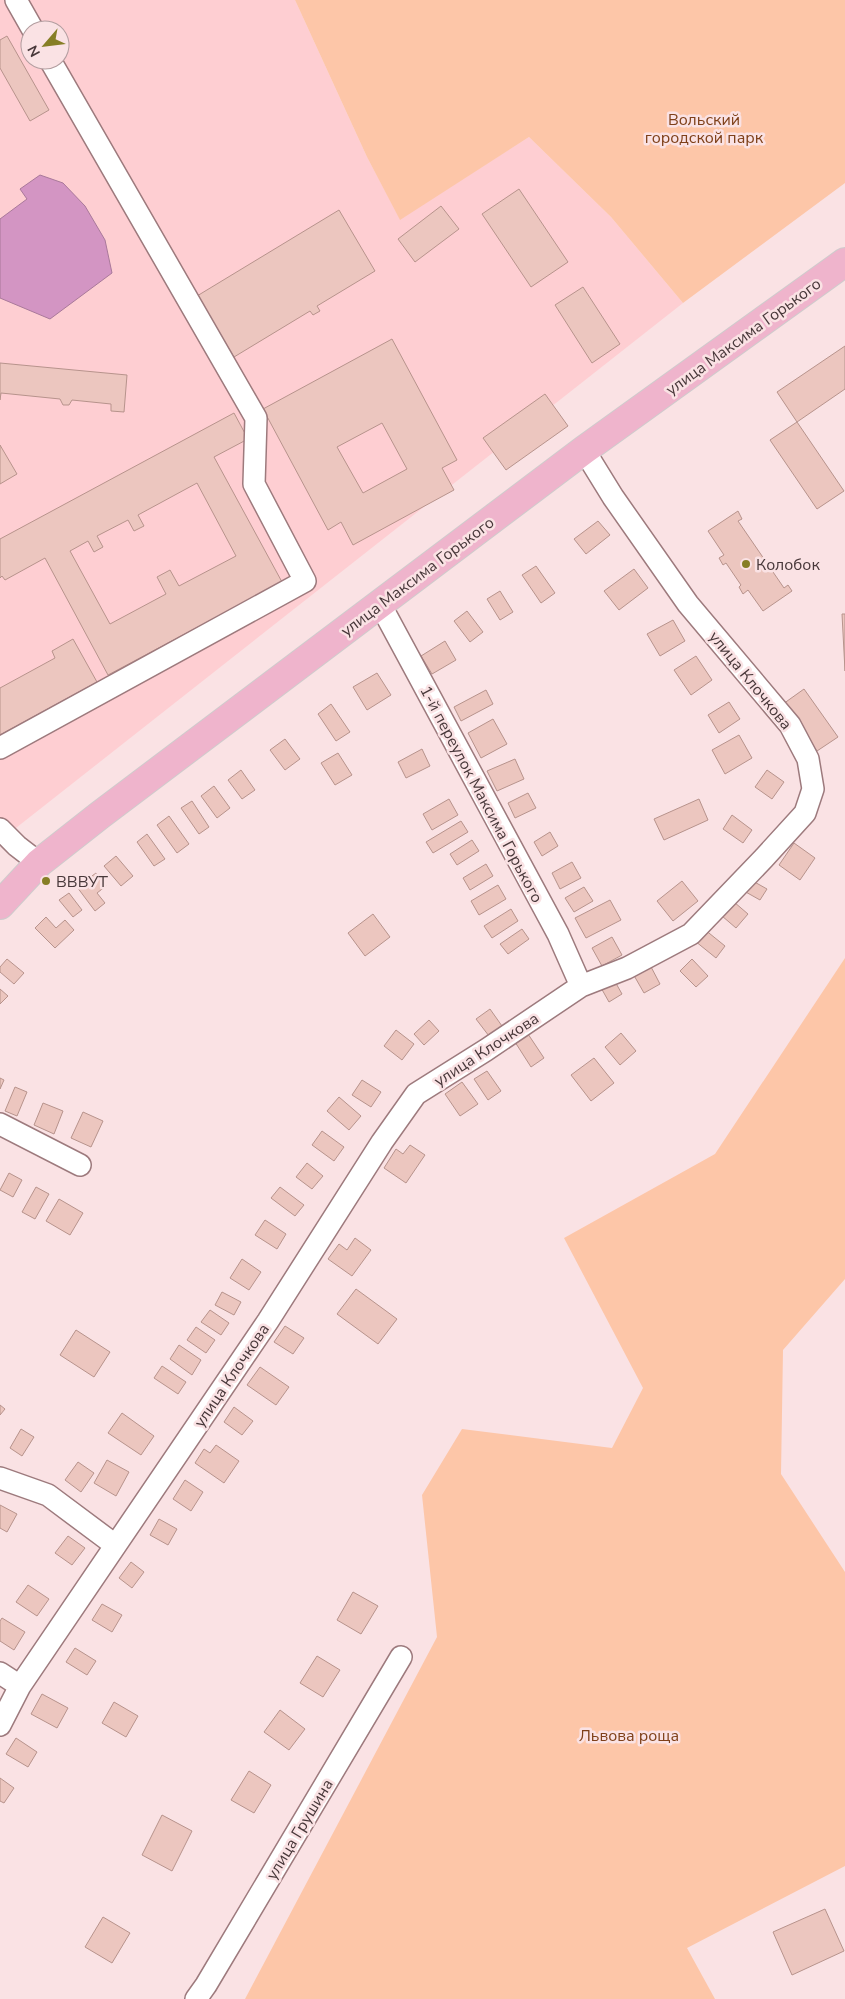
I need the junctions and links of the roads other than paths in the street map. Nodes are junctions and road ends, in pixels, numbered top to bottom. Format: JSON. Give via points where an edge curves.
{"nodes":[{"id":1,"x":16,"y":0,"type":"edge"},
{"id":2,"x":27,"y":20,"type":"edge"},
{"id":3,"x":56,"y":70,"type":"edge"},
{"id":4,"x":845,"y":262,"type":"edge"},
{"id":5,"x":584,"y":450,"type":"junction"},
{"id":6,"x":380,"y":604,"type":"junction"},
{"id":7,"x":0,"y":748,"type":"edge"},
{"id":8,"x":0,"y":829,"type":"edge"},
{"id":9,"x":39,"y":863,"type":"junction"},
{"id":10,"x":0,"y":905,"type":"edge"},
{"id":11,"x":581,"y":986,"type":"junction"},
{"id":12,"x":0,"y":1124,"type":"edge"},
{"id":13,"x":80,"y":1165,"type":"dead end"},
{"id":14,"x":0,"y":1478,"type":"edge"},
{"id":15,"x":114,"y":1545,"type":"junction"},
{"id":16,"x":401,"y":1657,"type":"dead end"},
{"id":17,"x":0,"y":1672,"type":"edge"},
{"id":18,"x":20,"y":1686,"type":"junction"},
{"id":19,"x":0,"y":1725,"type":"edge"},
{"id":20,"x":196,"y":1999,"type":"edge"}],
"edges":[{"from":1,"to":2,"type":"street"},
{"from":3,"to":7,"type":"street","via":[[256,418],[254,484],[305,581]]},
{"from":4,"to":5,"type":"main road","name":"улица Максима Горького"},
{"from":5,"to":6,"type":"main road","name":"улица Максима Горького"},
{"from":5,"to":11,"type":"street","name":"улица Клочкова","via":[[688,604],[790,725],[808,759],[813,790],[805,813],[691,934],[627,968]]},
{"from":6,"to":9,"type":"main road","name":"улица Максима Горького"},
{"from":6,"to":11,"type":"street","name":"1-й переулок Максима Горького","via":[[558,934]]},
{"from":8,"to":9,"type":"street"},
{"from":9,"to":10,"type":"main road","name":"улица Максима Горького"},
{"from":11,"to":15,"type":"street","name":"улица Клочкова","via":[[416,1094],[268,1321]]},
{"from":12,"to":13,"type":"street"},
{"from":14,"to":15,"type":"street","via":[[48,1495]]},
{"from":15,"to":18,"type":"street","name":"улица Клочкова"},
{"from":16,"to":20,"type":"street","name":"улица Грушина"},
{"from":17,"to":18,"type":"street"},
{"from":18,"to":19,"type":"street","name":"улица Клочкова"}]}
